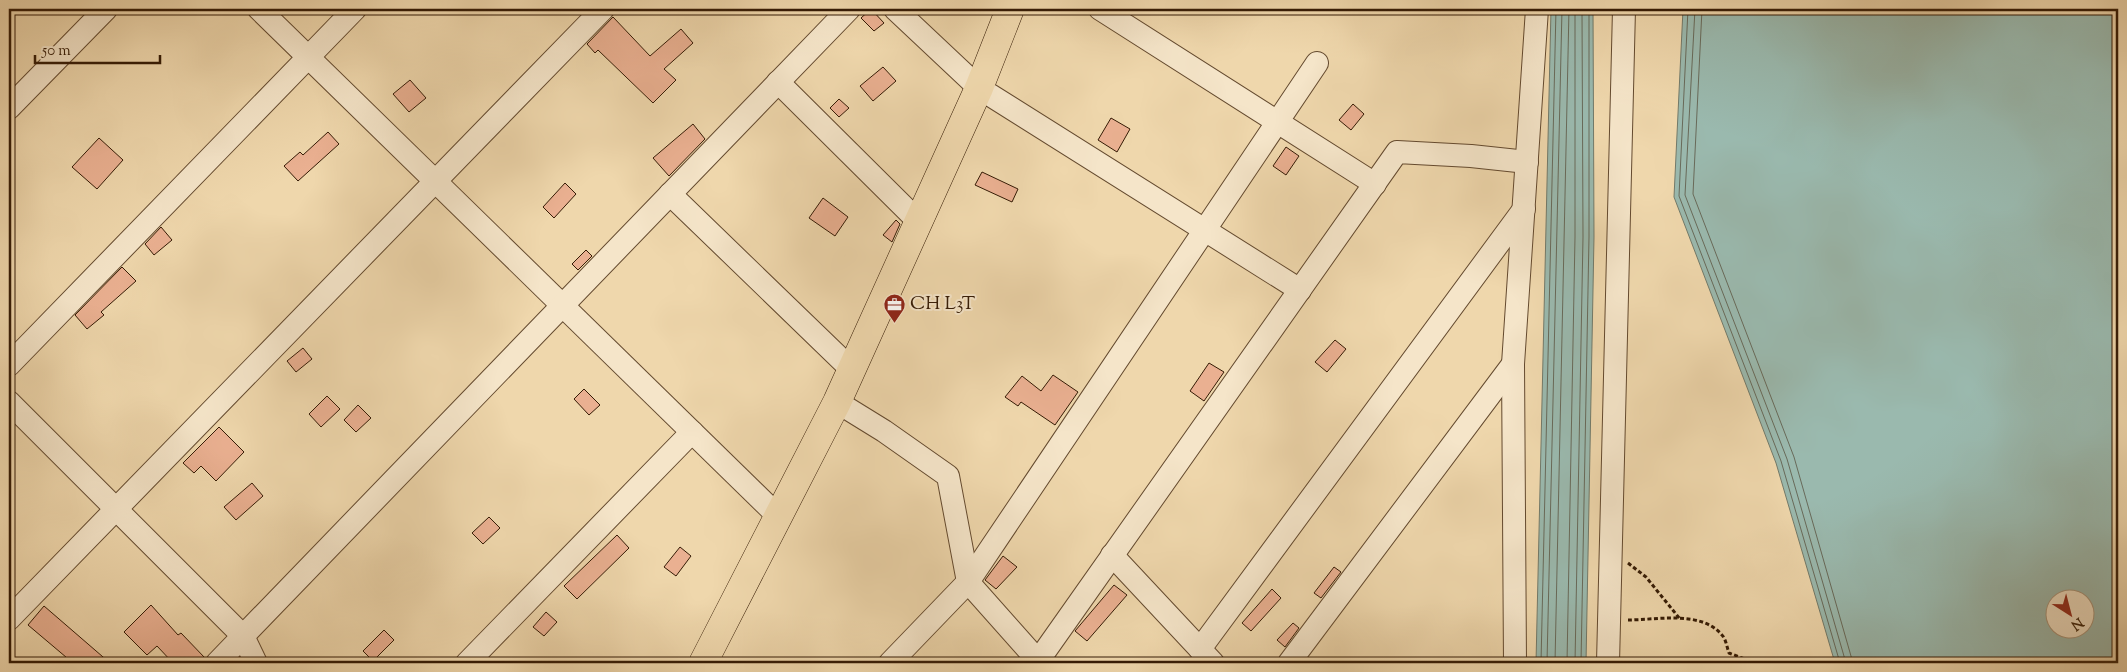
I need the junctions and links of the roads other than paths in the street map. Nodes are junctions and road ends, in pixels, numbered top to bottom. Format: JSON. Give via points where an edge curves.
{"nodes":[{"id":1,"x":106,"y":9,"type":"edge"},
{"id":2,"x":259,"y":9,"type":"edge"},
{"id":3,"x":355,"y":9,"type":"edge"},
{"id":4,"x":603,"y":9,"type":"edge"},
{"id":5,"x":849,"y":9,"type":"edge"},
{"id":6,"x":895,"y":9,"type":"edge"},
{"id":7,"x":1010,"y":9,"type":"edge"},
{"id":8,"x":1100,"y":9,"type":"edge"},
{"id":9,"x":1537,"y":9,"type":"edge"},
{"id":10,"x":1624,"y":9,"type":"edge"},
{"id":11,"x":308,"y":57,"type":"junction"},
{"id":12,"x":1318,"y":63,"type":"dead end"},
{"id":13,"x":778,"y":82,"type":"junction"},
{"id":14,"x":978,"y":88,"type":"junction"},
{"id":15,"x":9,"y":108,"type":"edge"},
{"id":16,"x":1278,"y":121,"type":"junction"},
{"id":17,"x":1527,"y":162,"type":"junction"},
{"id":18,"x":435,"y":181,"type":"junction"},
{"id":19,"x":1375,"y":184,"type":"junction"},
{"id":20,"x":670,"y":194,"type":"junction"},
{"id":21,"x":1524,"y":209,"type":"junction"},
{"id":22,"x":919,"y":222,"type":"junction"},
{"id":23,"x":1204,"y":231,"type":"junction"},
{"id":24,"x":1300,"y":290,"type":"junction"},
{"id":25,"x":562,"y":305,"type":"junction"},
{"id":26,"x":1513,"y":364,"type":"junction"},
{"id":27,"x":9,"y":365,"type":"edge"},
{"id":28,"x":852,"y":370,"type":"junction"},
{"id":29,"x":9,"y":402,"type":"edge"},
{"id":30,"x":837,"y":402,"type":"junction"},
{"id":31,"x":692,"y":432,"type":"junction"},
{"id":32,"x":116,"y":509,"type":"junction"},
{"id":33,"x":779,"y":517,"type":"junction"},
{"id":34,"x":1112,"y":555,"type":"junction"},
{"id":35,"x":968,"y":582,"type":"junction"},
{"id":36,"x":9,"y":619,"type":"edge"},
{"id":37,"x":243,"y":636,"type":"junction"},
{"id":38,"x":1206,"y":656,"type":"edge"},
{"id":39,"x":1039,"y":662,"type":"edge"},
{"id":40,"x":217,"y":663,"type":"edge"},
{"id":41,"x":256,"y":663,"type":"edge"},
{"id":42,"x":467,"y":663,"type":"edge"},
{"id":43,"x":703,"y":663,"type":"edge"},
{"id":44,"x":890,"y":663,"type":"edge"},
{"id":45,"x":1290,"y":663,"type":"edge"},
{"id":46,"x":1515,"y":663,"type":"edge"},
{"id":47,"x":1608,"y":663,"type":"edge"}],
"edges":[{"from":1,"to":15,"type":"street"},
{"from":2,"to":11,"type":"street"},
{"from":3,"to":11,"type":"street"},
{"from":4,"to":18,"type":"street"},
{"from":5,"to":13,"type":"street"},
{"from":6,"to":14,"type":"street"},
{"from":7,"to":14,"type":"main road"},
{"from":8,"to":16,"type":"street"},
{"from":9,"to":17,"type":"street"},
{"from":10,"to":47,"type":"street"},
{"from":11,"to":18,"type":"street"},
{"from":11,"to":27,"type":"street"},
{"from":12,"to":16,"type":"street"},
{"from":13,"to":20,"type":"street"},
{"from":13,"to":22,"type":"street"},
{"from":14,"to":22,"type":"main road"},
{"from":14,"to":23,"type":"street"},
{"from":16,"to":19,"type":"street"},
{"from":16,"to":23,"type":"street"},
{"from":17,"to":19,"type":"street","via":[[1397,152]]},
{"from":17,"to":21,"type":"street"},
{"from":18,"to":25,"type":"street"},
{"from":18,"to":32,"type":"street"},
{"from":19,"to":24,"type":"street"},
{"from":20,"to":25,"type":"street"},
{"from":20,"to":28,"type":"street"},
{"from":21,"to":26,"type":"street"},
{"from":21,"to":38,"type":"street"},
{"from":22,"to":28,"type":"main road"},
{"from":23,"to":24,"type":"street"},
{"from":23,"to":35,"type":"street"},
{"from":24,"to":34,"type":"street"},
{"from":25,"to":31,"type":"street"},
{"from":25,"to":37,"type":"street"},
{"from":26,"to":45,"type":"street"},
{"from":26,"to":46,"type":"street"},
{"from":28,"to":30,"type":"main road"},
{"from":29,"to":32,"type":"street"},
{"from":30,"to":33,"type":"main road"},
{"from":30,"to":35,"type":"street","via":[[948,476]]},
{"from":31,"to":33,"type":"street"},
{"from":31,"to":42,"type":"street"},
{"from":32,"to":36,"type":"street"},
{"from":32,"to":37,"type":"street"},
{"from":33,"to":43,"type":"main road"},
{"from":34,"to":38,"type":"street"},
{"from":34,"to":39,"type":"street"},
{"from":35,"to":39,"type":"street"},
{"from":35,"to":44,"type":"street"},
{"from":37,"to":40,"type":"street"},
{"from":37,"to":41,"type":"street"}]}
